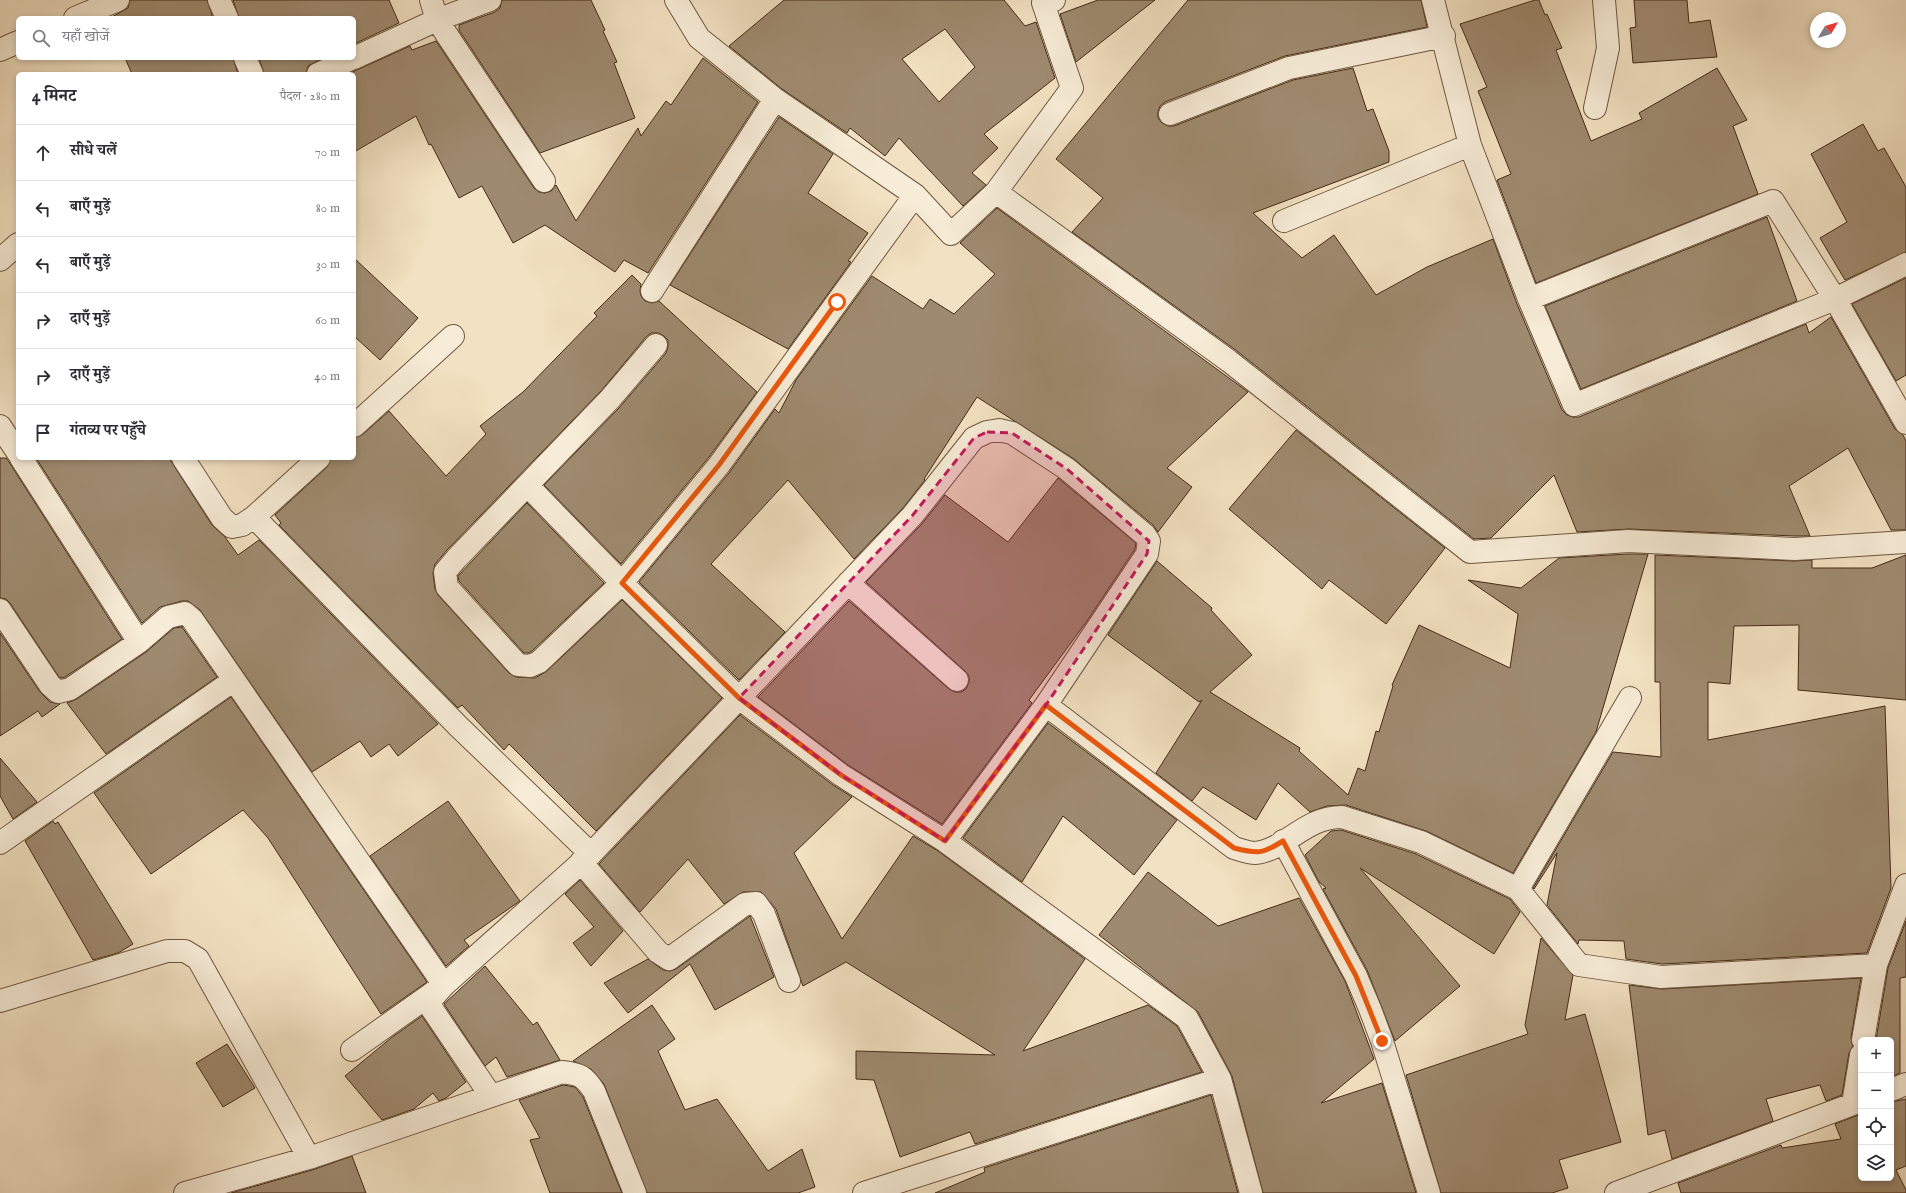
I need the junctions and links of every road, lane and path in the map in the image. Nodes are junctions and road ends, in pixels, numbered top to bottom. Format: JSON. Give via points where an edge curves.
{"nodes":[{"id":1,"x":118,"y":0,"type":"edge"},
{"id":2,"x":219,"y":0,"type":"edge"},
{"id":3,"x":490,"y":0,"type":"edge"},
{"id":4,"x":676,"y":0,"type":"edge"},
{"id":5,"x":1433,"y":0,"type":"edge"},
{"id":6,"x":1604,"y":0,"type":"edge"},
{"id":7,"x":1045,"y":1,"type":"edge"},
{"id":8,"x":434,"y":10,"type":"edge"},
{"id":9,"x":80,"y":16,"type":"edge"},
{"id":10,"x":226,"y":16,"type":"edge"},
{"id":11,"x":1444,"y":36,"type":"junction"},
{"id":12,"x":16,"y":43,"type":"edge"},
{"id":13,"x":0,"y":50,"type":"edge"},
{"id":14,"x":356,"y":57,"type":"edge"},
{"id":15,"x":246,"y":60,"type":"edge"},
{"id":16,"x":350,"y":60,"type":"edge"},
{"id":17,"x":251,"y":72,"type":"edge"},
{"id":18,"x":322,"y":72,"type":"edge"},
{"id":19,"x":775,"y":99,"type":"junction"},
{"id":20,"x":1595,"y":108,"type":"dead end"},
{"id":21,"x":1170,"y":114,"type":"dead end"},
{"id":22,"x":1470,"y":144,"type":"junction"},
{"id":23,"x":544,"y":181,"type":"dead end"},
{"id":24,"x":996,"y":192,"type":"junction"},
{"id":25,"x":915,"y":195,"type":"junction"},
{"id":26,"x":1284,"y":221,"type":"dead end"},
{"id":27,"x":16,"y":246,"type":"edge"},
{"id":28,"x":0,"y":260,"type":"edge"},
{"id":29,"x":1906,"y":264,"type":"edge"},
{"id":30,"x":652,"y":292,"type":"dead end"},
{"id":31,"x":1529,"y":299,"type":"junction"},
{"id":32,"x":1835,"y":299,"type":"junction"},
{"id":33,"x":453,"y":336,"type":"dead end"},
{"id":34,"x":656,"y":345,"type":"dead end"},
{"id":35,"x":1906,"y":423,"type":"edge"},
{"id":36,"x":356,"y":424,"type":"edge"},
{"id":37,"x":0,"y":426,"type":"edge"},
{"id":38,"x":16,"y":451,"type":"edge"},
{"id":39,"x":22,"y":460,"type":"edge"},
{"id":40,"x":184,"y":460,"type":"edge"},
{"id":41,"x":317,"y":460,"type":"edge"},
{"id":42,"x":527,"y":485,"type":"junction"},
{"id":43,"x":254,"y":517,"type":"junction"},
{"id":44,"x":1906,"y":542,"type":"edge"},
{"id":45,"x":622,"y":583,"type":"junction"},
{"id":46,"x":848,"y":583,"type":"junction"},
{"id":47,"x":0,"y":610,"type":"edge"},
{"id":48,"x":140,"y":642,"type":"junction"},
{"id":49,"x":234,"y":680,"type":"junction"},
{"id":50,"x":957,"y":680,"type":"dead end"},
{"id":51,"x":739,"y":698,"type":"junction"},
{"id":52,"x":1630,"y":698,"type":"dead end"},
{"id":53,"x":1046,"y":705,"type":"junction"},
{"id":54,"x":945,"y":841,"type":"junction"},
{"id":55,"x":1283,"y":841,"type":"junction"},
{"id":56,"x":0,"y":843,"type":"edge"},
{"id":57,"x":586,"y":858,"type":"junction"},
{"id":58,"x":1906,"y":885,"type":"edge"},
{"id":59,"x":1518,"y":889,"type":"junction"},
{"id":60,"x":1876,"y":965,"type":"junction"},
{"id":61,"x":789,"y":981,"type":"dead end"},
{"id":62,"x":444,"y":985,"type":"junction"},
{"id":63,"x":0,"y":1001,"type":"edge"},
{"id":64,"x":1864,"y":1037,"type":"edge"},
{"id":65,"x":352,"y":1050,"type":"dead end"},
{"id":66,"x":1859,"y":1073,"type":"edge"},
{"id":67,"x":1220,"y":1079,"type":"junction"},
{"id":68,"x":1906,"y":1084,"type":"edge"},
{"id":69,"x":1894,"y":1089,"type":"edge"},
{"id":70,"x":491,"y":1096,"type":"junction"},
{"id":71,"x":1857,"y":1102,"type":"edge"},
{"id":72,"x":309,"y":1158,"type":"junction"},
{"id":73,"x":1653,"y":1186,"type":"edge"},
{"id":74,"x":185,"y":1193,"type":"edge"},
{"id":75,"x":635,"y":1193,"type":"edge"},
{"id":76,"x":864,"y":1193,"type":"edge"},
{"id":77,"x":1252,"y":1193,"type":"edge"},
{"id":78,"x":1429,"y":1193,"type":"edge"},
{"id":79,"x":1616,"y":1193,"type":"edge"}],
"edges":[{"from":1,"to":9,"type":"street"},
{"from":2,"to":10,"type":"street"},
{"from":3,"to":8,"type":"street"},
{"from":4,"to":19,"type":"street","via":[[699,38]]},
{"from":5,"to":11,"type":"street"},
{"from":6,"to":20,"type":"street","via":[[1608,48]]},
{"from":7,"to":24,"type":"street","via":[[1072,88]]},
{"from":8,"to":14,"type":"street"},
{"from":8,"to":23,"type":"street"},
{"from":11,"to":21,"type":"street","via":[[1290,68]]},
{"from":11,"to":22,"type":"street"},
{"from":12,"to":13,"type":"street"},
{"from":15,"to":17,"type":"street"},
{"from":16,"to":18,"type":"street"},
{"from":19,"to":25,"type":"street"},
{"from":19,"to":30,"type":"street"},
{"from":22,"to":26,"type":"street"},
{"from":22,"to":31,"type":"street"},
{"from":24,"to":25,"type":"street","via":[[951,234]]},
{"from":24,"to":44,"type":"street","via":[[1229,361],[1470,552],[1628,541],[1795,549]]},
{"from":25,"to":45,"type":"street","via":[[719,465]]},
{"from":27,"to":28,"type":"street"},
{"from":29,"to":32,"type":"street"},
{"from":31,"to":32,"type":"street","via":[[1773,201]]},
{"from":31,"to":32,"type":"street","via":[[1574,405]]},
{"from":32,"to":35,"type":"street"},
{"from":33,"to":36,"type":"street"},
{"from":34,"to":42,"type":"street","via":[[610,399]]},
{"from":37,"to":38,"type":"street"},
{"from":39,"to":48,"type":"street"},
{"from":40,"to":43,"type":"street","via":[[222,518],[232,527],[242,525]]},
{"from":41,"to":43,"type":"street"},
{"from":42,"to":45,"type":"street"},
{"from":42,"to":45,"type":"street","via":[[445,572],[447,587],[518,665],[530,666],[539,662]]},
{"from":43,"to":57,"type":"street"},
{"from":45,"to":51,"type":"street"},
{"from":46,"to":50,"type":"street"},
{"from":46,"to":51,"type":"street"},
{"from":46,"to":53,"type":"street","via":[[912,516],[974,438],[1000,430],[1012,433],[1067,469],[1149,541],[1147,554]]},
{"from":47,"to":48,"type":"street","via":[[50,685],[58,692],[70,689]]},
{"from":48,"to":49,"type":"street","via":[[168,617],[185,613]]},
{"from":49,"to":56,"type":"street"},
{"from":49,"to":62,"type":"street"},
{"from":51,"to":54,"type":"street","via":[[841,775]]},
{"from":51,"to":57,"type":"street"},
{"from":52,"to":59,"type":"street"},
{"from":53,"to":54,"type":"street"},
{"from":53,"to":55,"type":"street","via":[[1234,848],[1254,853],[1269,849]]},
{"from":54,"to":67,"type":"street","via":[[1187,1018]]},
{"from":55,"to":59,"type":"street","via":[[1315,822],[1330,817],[1342,817],[1421,842]]},
{"from":55,"to":78,"type":"street","via":[[1356,976],[1370,1009]]},
{"from":57,"to":61,"type":"street","via":[[658,952],[669,959],[745,904],[756,903],[764,914]]},
{"from":57,"to":62,"type":"street"},
{"from":58,"to":60,"type":"street"},
{"from":59,"to":60,"type":"street","via":[[1579,964],[1661,977]]},
{"from":60,"to":64,"type":"street"},
{"from":62,"to":65,"type":"street"},
{"from":62,"to":70,"type":"street","via":[[428,1002]]},
{"from":63,"to":72,"type":"street","via":[[167,951],[185,951],[198,959]]},
{"from":66,"to":71,"type":"street"},
{"from":67,"to":76,"type":"street"},
{"from":67,"to":77,"type":"street"},
{"from":68,"to":69,"type":"street"},
{"from":70,"to":72,"type":"street"},
{"from":70,"to":75,"type":"street","via":[[562,1072],[576,1073],[586,1079],[594,1091]]},
{"from":71,"to":73,"type":"street"},
{"from":72,"to":74,"type":"street"},
{"from":73,"to":79,"type":"street"}]}
